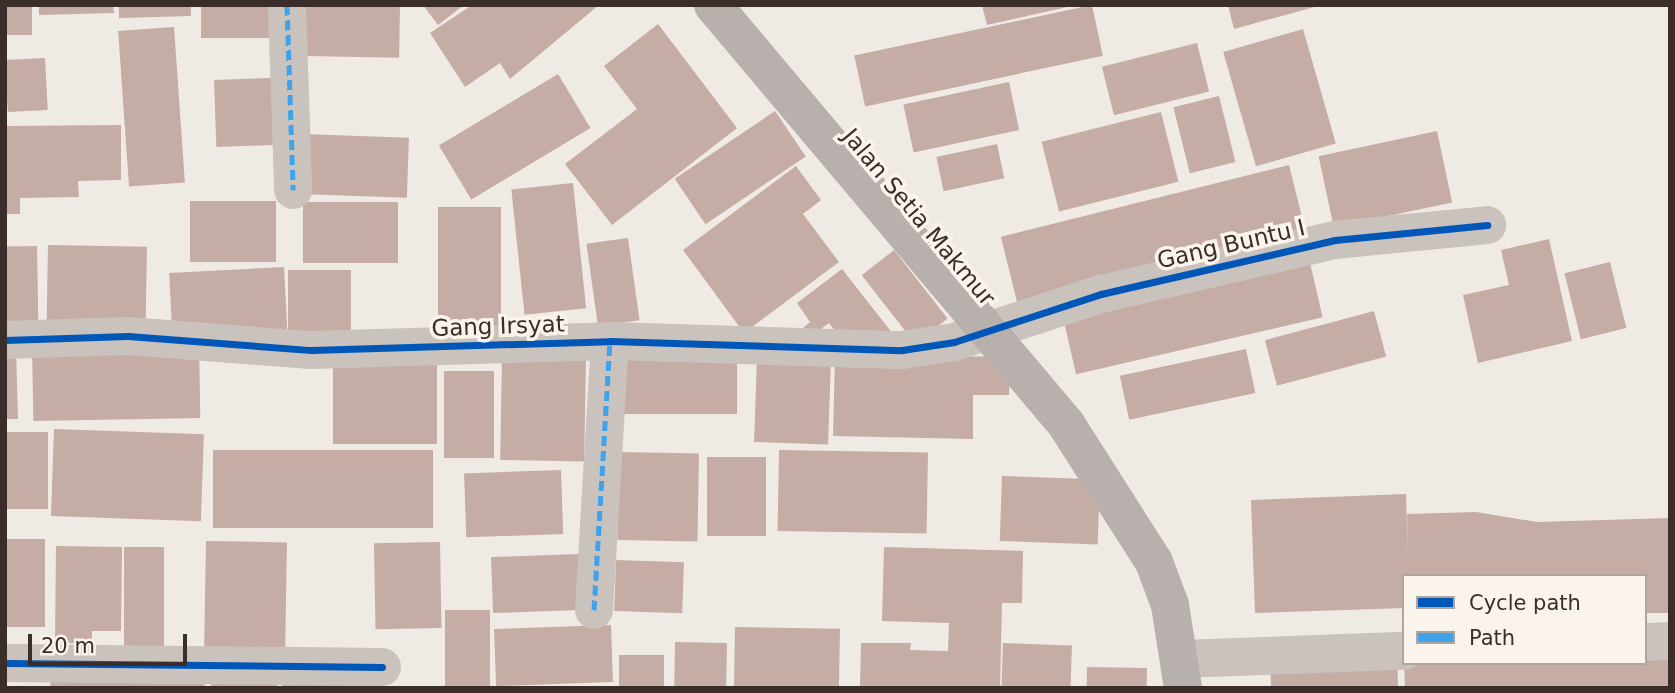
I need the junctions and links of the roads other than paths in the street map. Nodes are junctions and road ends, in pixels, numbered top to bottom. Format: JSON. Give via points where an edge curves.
{"nodes":[{"id":1,"x":287,"y":5,"type":"edge"},
{"id":2,"x":713,"y":5,"type":"edge"},
{"id":3,"x":293,"y":190,"type":"dead end"},
{"id":4,"x":1487,"y":225,"type":"dead end"},
{"id":5,"x":989,"y":329,"type":"junction"},
{"id":6,"x":5,"y":340,"type":"edge"},
{"id":7,"x":610,"y":341,"type":"junction"},
{"id":8,"x":594,"y":610,"type":"dead end"},
{"id":9,"x":1670,"y":641,"type":"edge"},
{"id":10,"x":1647,"y":642,"type":"edge"},
{"id":11,"x":1402,"y":651,"type":"edge"},
{"id":12,"x":5,"y":663,"type":"edge"},
{"id":13,"x":382,"y":667,"type":"dead end"},
{"id":14,"x":1182,"y":674,"type":"edge"}],
"edges":[{"from":1,"to":3,"type":"street"},
{"from":2,"to":5,"type":"main road","name":"Jalan Setia Makmur"},
{"from":4,"to":5,"type":"street","name":"Gang Buntu I","via":[[1335,240],[1101,293]]},
{"from":5,"to":7,"type":"street","name":"Gang Irsyat","via":[[954,342],[902,350]]},
{"from":5,"to":14,"type":"main road","name":"Jalan Setia Makmur","via":[[1066,424],[1154,562],[1170,605]]},
{"from":6,"to":7,"type":"street","name":"Gang Irsyat","via":[[128,336],[312,350]]},
{"from":7,"to":8,"type":"street"},
{"from":9,"to":10,"type":"street"},
{"from":11,"to":14,"type":"street"},
{"from":12,"to":13,"type":"street"}]}
